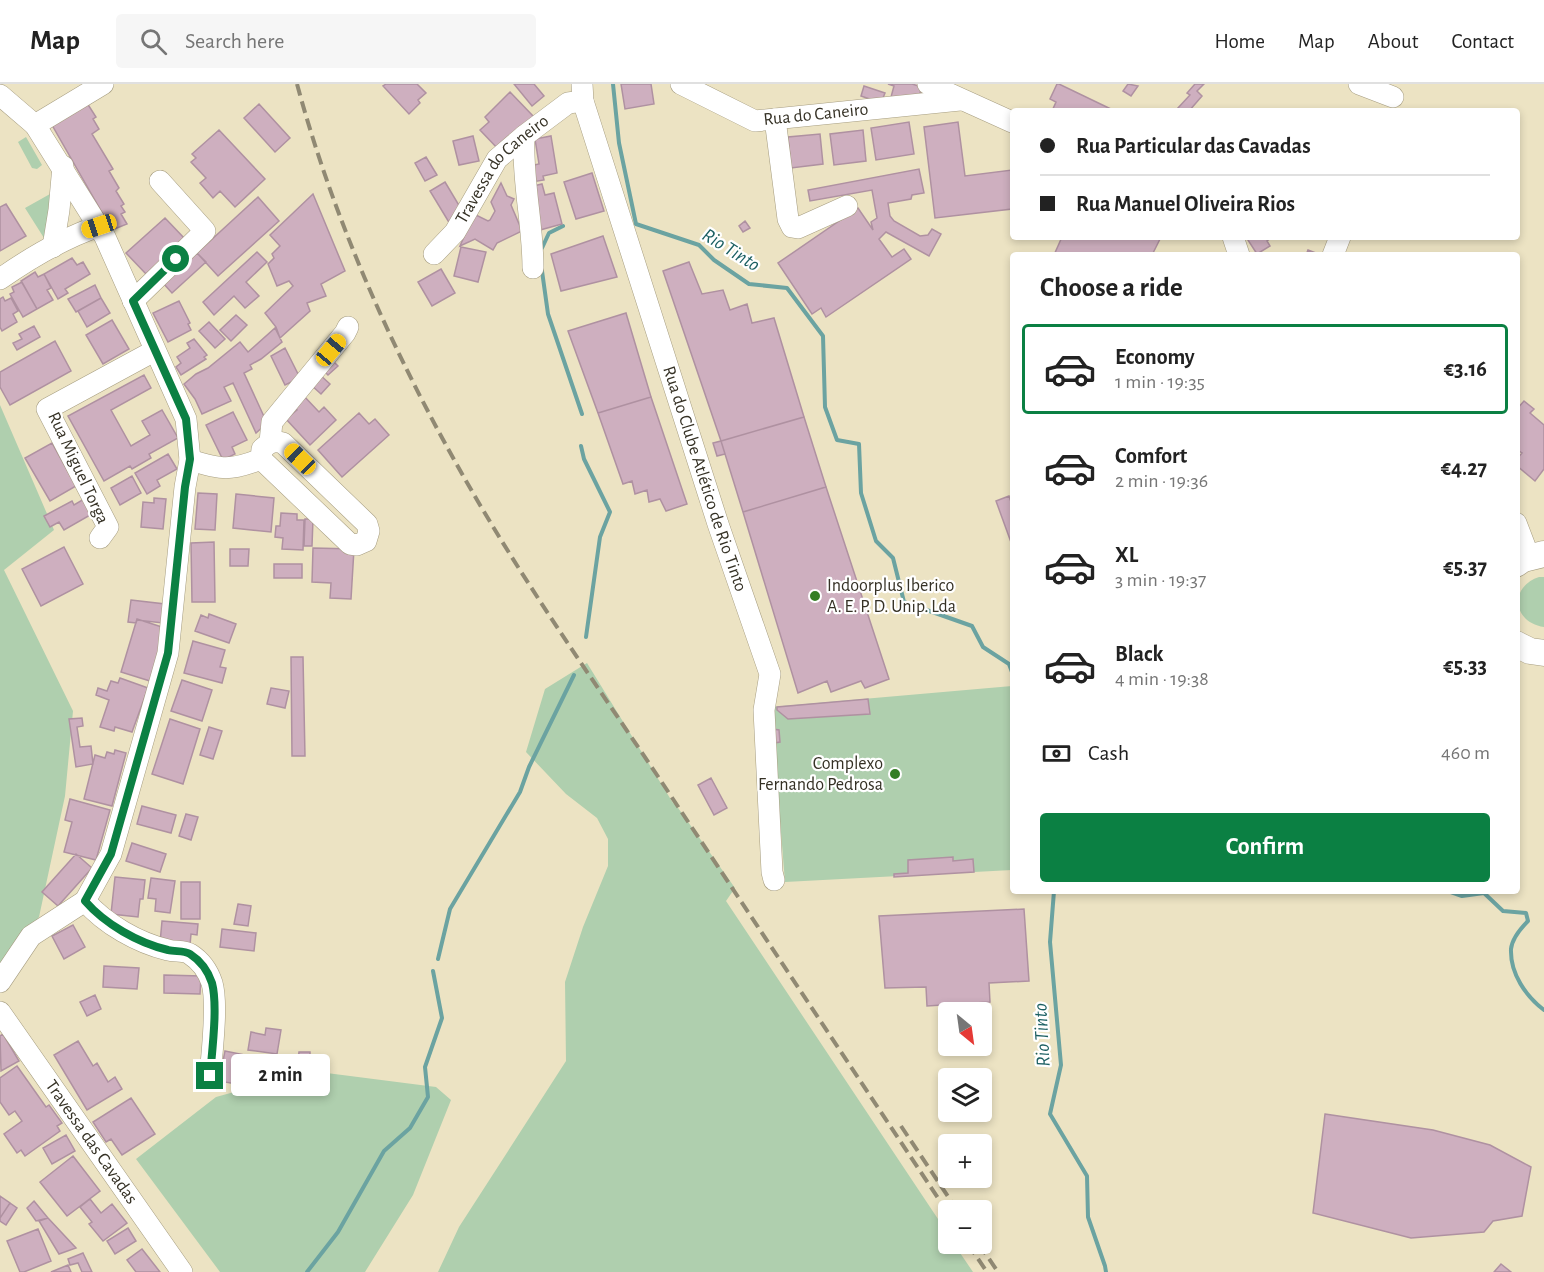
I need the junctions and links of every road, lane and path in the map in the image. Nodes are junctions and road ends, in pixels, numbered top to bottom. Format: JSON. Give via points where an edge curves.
{"nodes":[{"id":1,"x":103,"y":84,"type":"edge"},
{"id":2,"x":681,"y":84,"type":"edge"},
{"id":3,"x":928,"y":84,"type":"edge"},
{"id":4,"x":1359,"y":84,"type":"edge"},
{"id":5,"x":582,"y":92,"type":"edge"},
{"id":6,"x":962,"y":92,"type":"edge"},
{"id":7,"x":0,"y":95,"type":"edge"},
{"id":8,"x":1392,"y":97,"type":"edge"},
{"id":9,"x":775,"y":119,"type":"junction"},
{"id":10,"x":1010,"y":121,"type":"edge"},
{"id":11,"x":35,"y":125,"type":"junction"},
{"id":12,"x":524,"y":136,"type":"junction"},
{"id":13,"x":63,"y":166,"type":"junction"},
{"id":14,"x":160,"y":181,"type":"dead end"},
{"id":15,"x":847,"y":206,"type":"dead end"},
{"id":16,"x":99,"y":226,"type":"junction"},
{"id":17,"x":53,"y":247,"type":"junction"},
{"id":18,"x":434,"y":254,"type":"dead end"},
{"id":19,"x":533,"y":268,"type":"dead end"},
{"id":20,"x":0,"y":279,"type":"edge"},
{"id":21,"x":133,"y":301,"type":"junction"},
{"id":22,"x":348,"y":327,"type":"dead end"},
{"id":23,"x":154,"y":351,"type":"junction"},
{"id":24,"x":266,"y":451,"type":"junction"},
{"id":25,"x":190,"y":459,"type":"junction"},
{"id":26,"x":1520,"y":534,"type":"edge"},
{"id":27,"x":100,"y":538,"type":"dead end"},
{"id":28,"x":1530,"y":558,"type":"edge"},
{"id":29,"x":1520,"y":646,"type":"edge"},
{"id":30,"x":1544,"y":653,"type":"edge"},
{"id":31,"x":774,"y":880,"type":"dead end"},
{"id":32,"x":85,"y":901,"type":"junction"},
{"id":33,"x":0,"y":982,"type":"edge"},
{"id":34,"x":0,"y":1012,"type":"edge"},
{"id":35,"x":210,"y":1076,"type":"dead end"},
{"id":36,"x":182,"y":1272,"type":"edge"}],
"edges":[{"from":1,"to":11,"type":"street"},
{"from":2,"to":9,"type":"street","name":"Rua do Caneiro","via":[[755,120]]},
{"from":3,"to":6,"type":"street"},
{"from":4,"to":8,"type":"street"},
{"from":5,"to":12,"type":"street","name":"Travessa do Caneiro"},
{"from":5,"to":31,"type":"street","name":"Rua do Clube Atlético de Rio Tinto","via":[[718,525],[770,674],[764,710]]},
{"from":6,"to":9,"type":"street","name":"Rua do Caneiro"},
{"from":6,"to":10,"type":"street"},
{"from":7,"to":11,"type":"street"},
{"from":9,"to":15,"type":"street","via":[[792,227],[798,228]]},
{"from":11,"to":13,"type":"street"},
{"from":12,"to":18,"type":"street","name":"Travessa do Caneiro","via":[[497,159],[456,232]]},
{"from":12,"to":19,"type":"street"},
{"from":13,"to":16,"type":"street"},
{"from":13,"to":17,"type":"street"},
{"from":14,"to":21,"type":"street","via":[[205,231]]},
{"from":16,"to":17,"type":"street"},
{"from":16,"to":21,"type":"street"},
{"from":17,"to":20,"type":"street"},
{"from":21,"to":23,"type":"street"},
{"from":22,"to":24,"type":"street","via":[[272,422]]},
{"from":23,"to":25,"type":"street","via":[[186,419]]},
{"from":23,"to":27,"type":"street","name":"Rua Miguel Torga","via":[[47,409],[108,527]]},
{"from":24,"to":24,"type":"street","via":[[350,544],[366,541],[367,524],[283,443],[277,441]]},
{"from":24,"to":25,"type":"street","via":[[240,467],[219,469]]},
{"from":25,"to":32,"type":"street","via":[[168,653],[111,854]]},
{"from":26,"to":28,"type":"street"},
{"from":29,"to":30,"type":"main road"},
{"from":32,"to":33,"type":"street","via":[[31,936]]},
{"from":32,"to":35,"type":"street","via":[[96,914],[138,940],[189,952],[206,967],[214,1005]]},
{"from":34,"to":36,"type":"street","name":"Travessa das Cavadas"}]}
